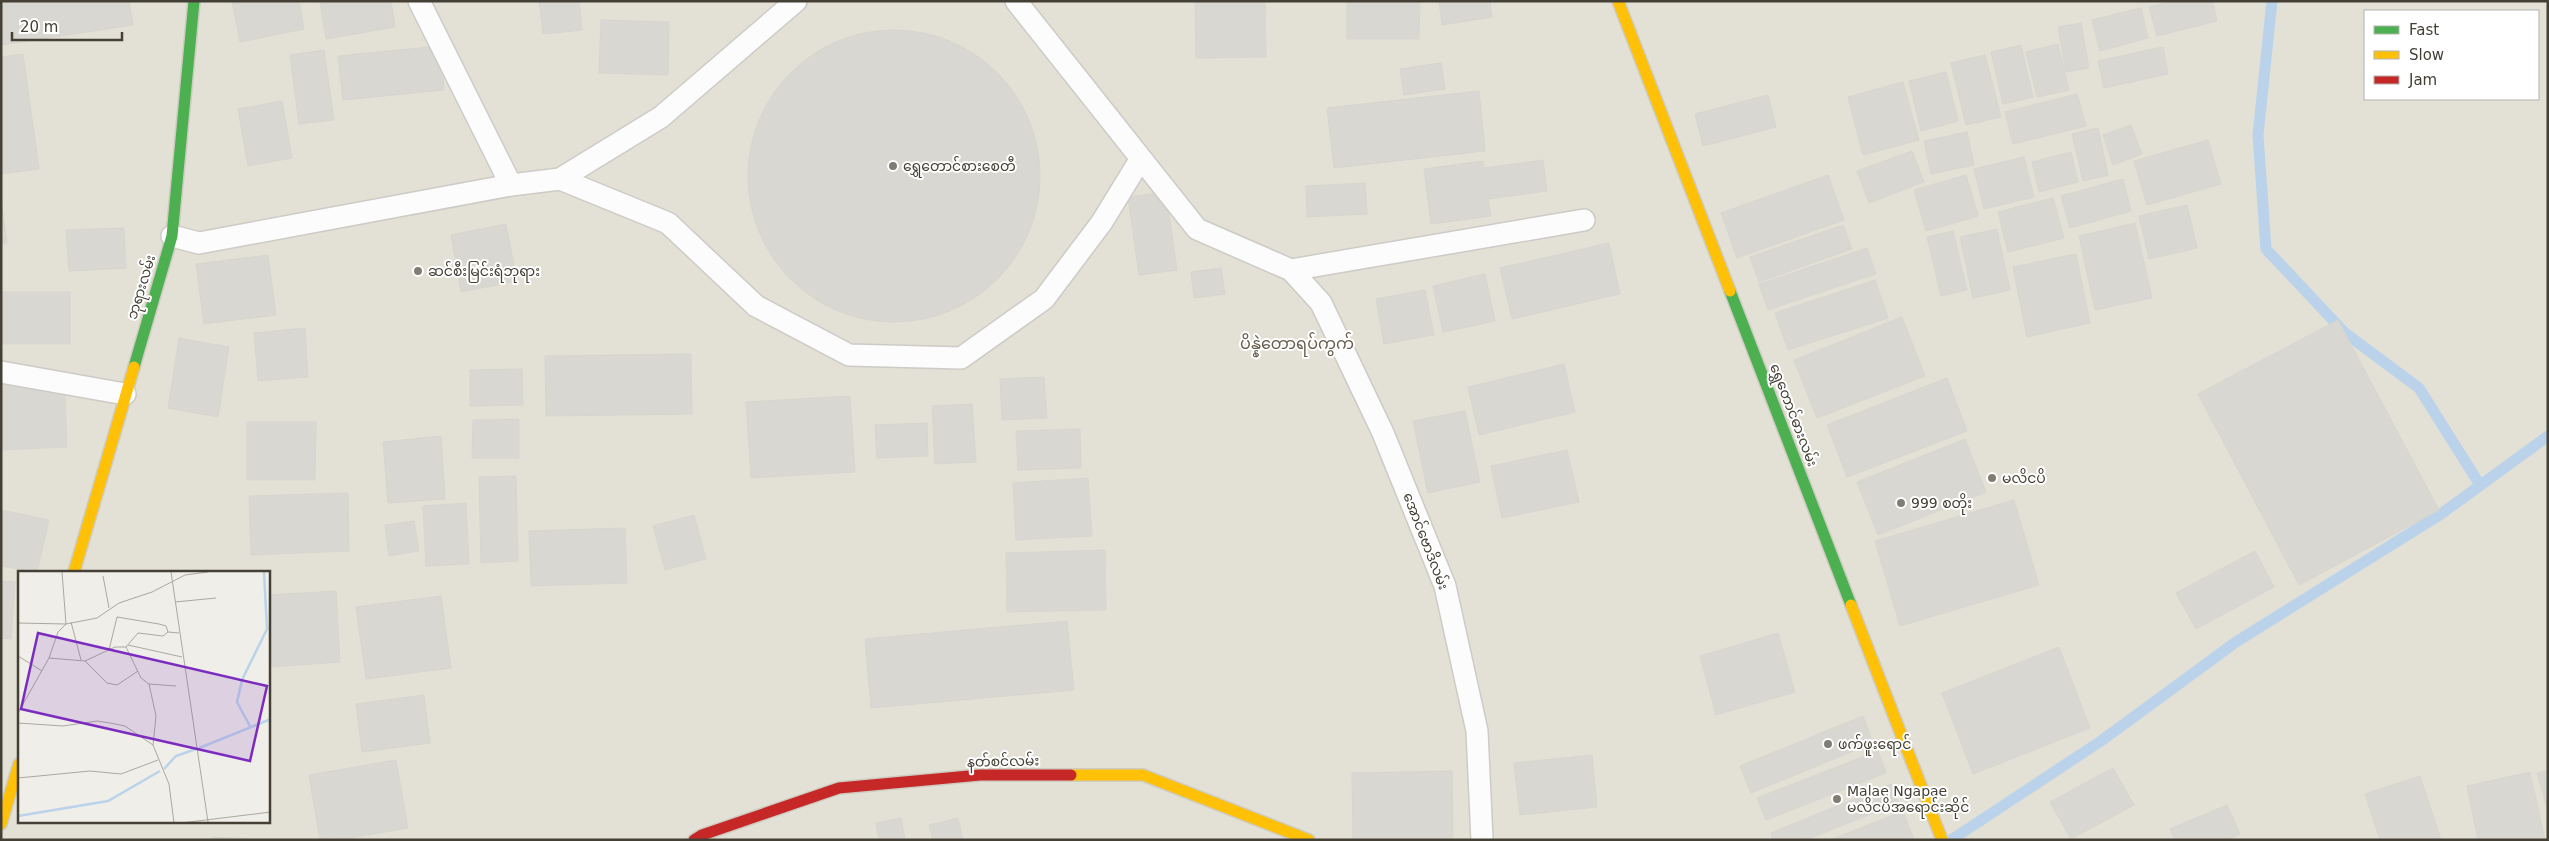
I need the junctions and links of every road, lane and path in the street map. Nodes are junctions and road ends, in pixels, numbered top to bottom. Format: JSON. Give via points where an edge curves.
{"nodes":[{"id":1,"x":194,"y":1,"type":"edge"},
{"id":2,"x":419,"y":1,"type":"edge"},
{"id":3,"x":1016,"y":1,"type":"edge"},
{"id":4,"x":1618,"y":1,"type":"edge"},
{"id":5,"x":791,"y":3,"type":"edge"},
{"id":6,"x":1140,"y":160,"type":"junction"},
{"id":7,"x":560,"y":179,"type":"junction"},
{"id":8,"x":511,"y":185,"type":"junction"},
{"id":9,"x":1584,"y":220,"type":"dead end"},
{"id":10,"x":172,"y":236,"type":"junction"},
{"id":11,"x":1291,"y":270,"type":"junction"},
{"id":12,"x":1,"y":372,"type":"edge"},
{"id":13,"x":125,"y":394,"type":"junction"},
{"id":14,"x":74,"y":571,"type":"edge"},
{"id":15,"x":18,"y":767,"type":"edge"},
{"id":16,"x":1,"y":824,"type":"edge"},
{"id":17,"x":694,"y":840,"type":"edge"},
{"id":18,"x":1309,"y":840,"type":"edge"},
{"id":19,"x":1482,"y":840,"type":"edge"},
{"id":20,"x":1942,"y":840,"type":"edge"}],
"edges":[{"from":1,"to":10,"type":"street","name":"ဘုရားလမ်း"},
{"from":2,"to":8,"type":"lane"},
{"from":3,"to":6,"type":"lane"},
{"from":4,"to":20,"type":"street","name":"ရွှေတောင်ဓားလမ်း"},
{"from":5,"to":7,"type":"lane","via":[[661,117]]},
{"from":6,"to":7,"type":"lane","via":[[1102,222],[1044,299],[961,358],[849,355],[756,306],[668,223]]},
{"from":6,"to":11,"type":"lane","via":[[1197,229]]},
{"from":7,"to":8,"type":"lane"},
{"from":8,"to":10,"type":"lane","via":[[199,243]]},
{"from":9,"to":11,"type":"lane"},
{"from":10,"to":13,"type":"street","name":"ဘုရားလမ်း"},
{"from":11,"to":19,"type":"lane","name":"အောင်ဗောဒိလမ်း","via":[[1321,303],[1383,433],[1445,586],[1476,731]]},
{"from":12,"to":13,"type":"lane"},
{"from":13,"to":14,"type":"street","name":"ဘုရားလမ်း"},
{"from":15,"to":16,"type":"street"},
{"from":17,"to":18,"type":"street","name":"နတ်စင်လမ်း","via":[[839,788],[989,775],[1143,776]]}]}
